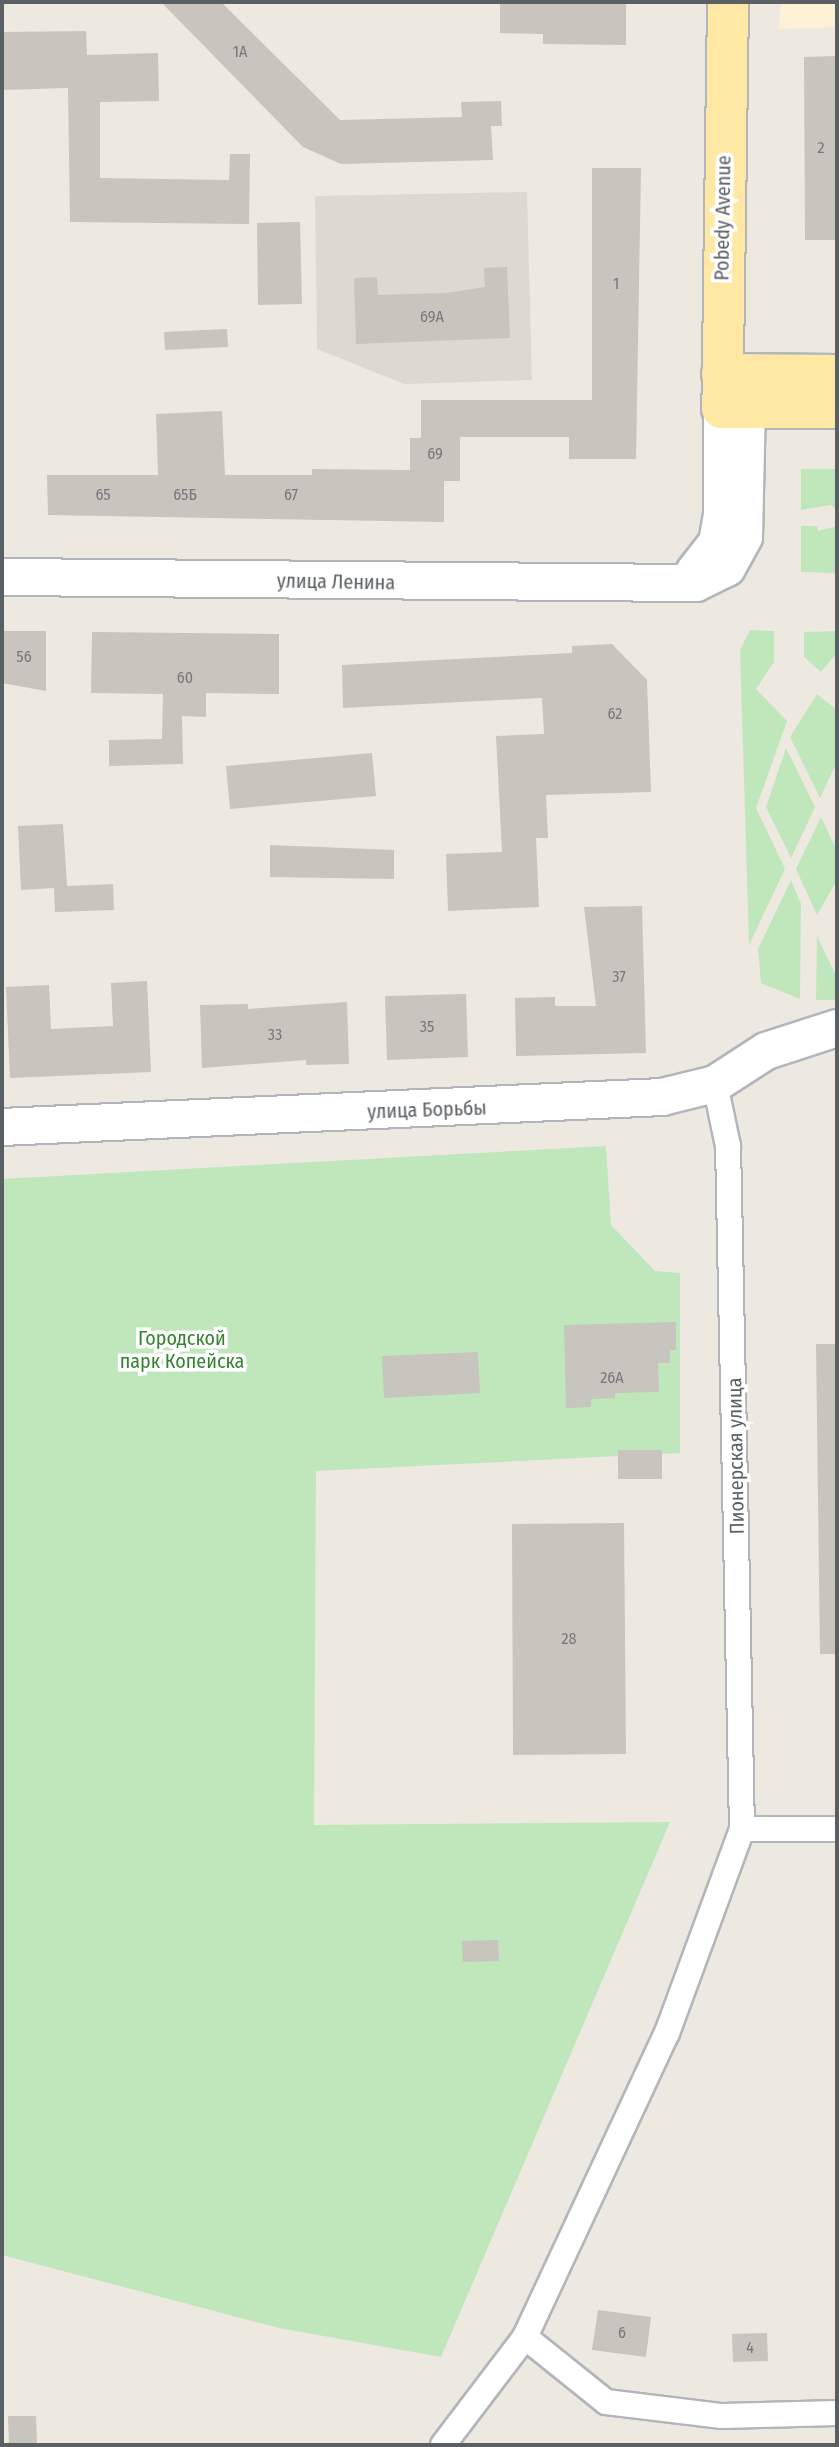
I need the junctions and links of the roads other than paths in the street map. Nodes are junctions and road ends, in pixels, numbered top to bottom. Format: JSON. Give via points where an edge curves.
{"nodes":[{"id":1,"x":728,"y":2,"type":"edge"},
{"id":2,"x":754,"y":2,"type":"edge"},
{"id":3,"x":837,"y":375,"type":"edge"},
{"id":4,"x":734,"y":391,"type":"junction"},
{"id":5,"x":837,"y":408,"type":"edge"},
{"id":6,"x":2,"y":577,"type":"edge"},
{"id":7,"x":671,"y":583,"type":"joint"},
{"id":8,"x":837,"y":1028,"type":"edge"},
{"id":9,"x":715,"y":1084,"type":"junction"},
{"id":10,"x":2,"y":1127,"type":"edge"},
{"id":11,"x":742,"y":1829,"type":"junction"},
{"id":12,"x":837,"y":1829,"type":"edge"},
{"id":13,"x":525,"y":2337,"type":"junction"},
{"id":14,"x":837,"y":2413,"type":"edge"},
{"id":15,"x":443,"y":2445,"type":"edge"}],
"edges":[{"from":1,"to":4,"type":"main road","name":"Pobedy Avenue"},
{"from":2,"to":4,"type":"main road","name":"Pobedy Avenue"},
{"from":3,"to":4,"type":"main road"},
{"from":4,"to":5,"type":"main road"},
{"from":4,"to":7,"type":"street","name":"Pobedy Avenue","via":[[746,511],[737,555],[715,578]]},
{"from":6,"to":7,"type":"street","name":"улица Ленина"},
{"from":8,"to":9,"type":"street","name":"улица Борьбы","via":[[766,1051]]},
{"from":9,"to":10,"type":"street","name":"улица Борьбы","via":[[585,1104]]},
{"from":9,"to":11,"type":"street","name":"Пионерская улица","via":[[728,1146]]},
{"from":11,"to":12,"type":"street"},
{"from":11,"to":13,"type":"street","via":[[667,2033]]},
{"from":13,"to":14,"type":"street","via":[[606,2402],[722,2416]]},
{"from":13,"to":15,"type":"street"}]}
